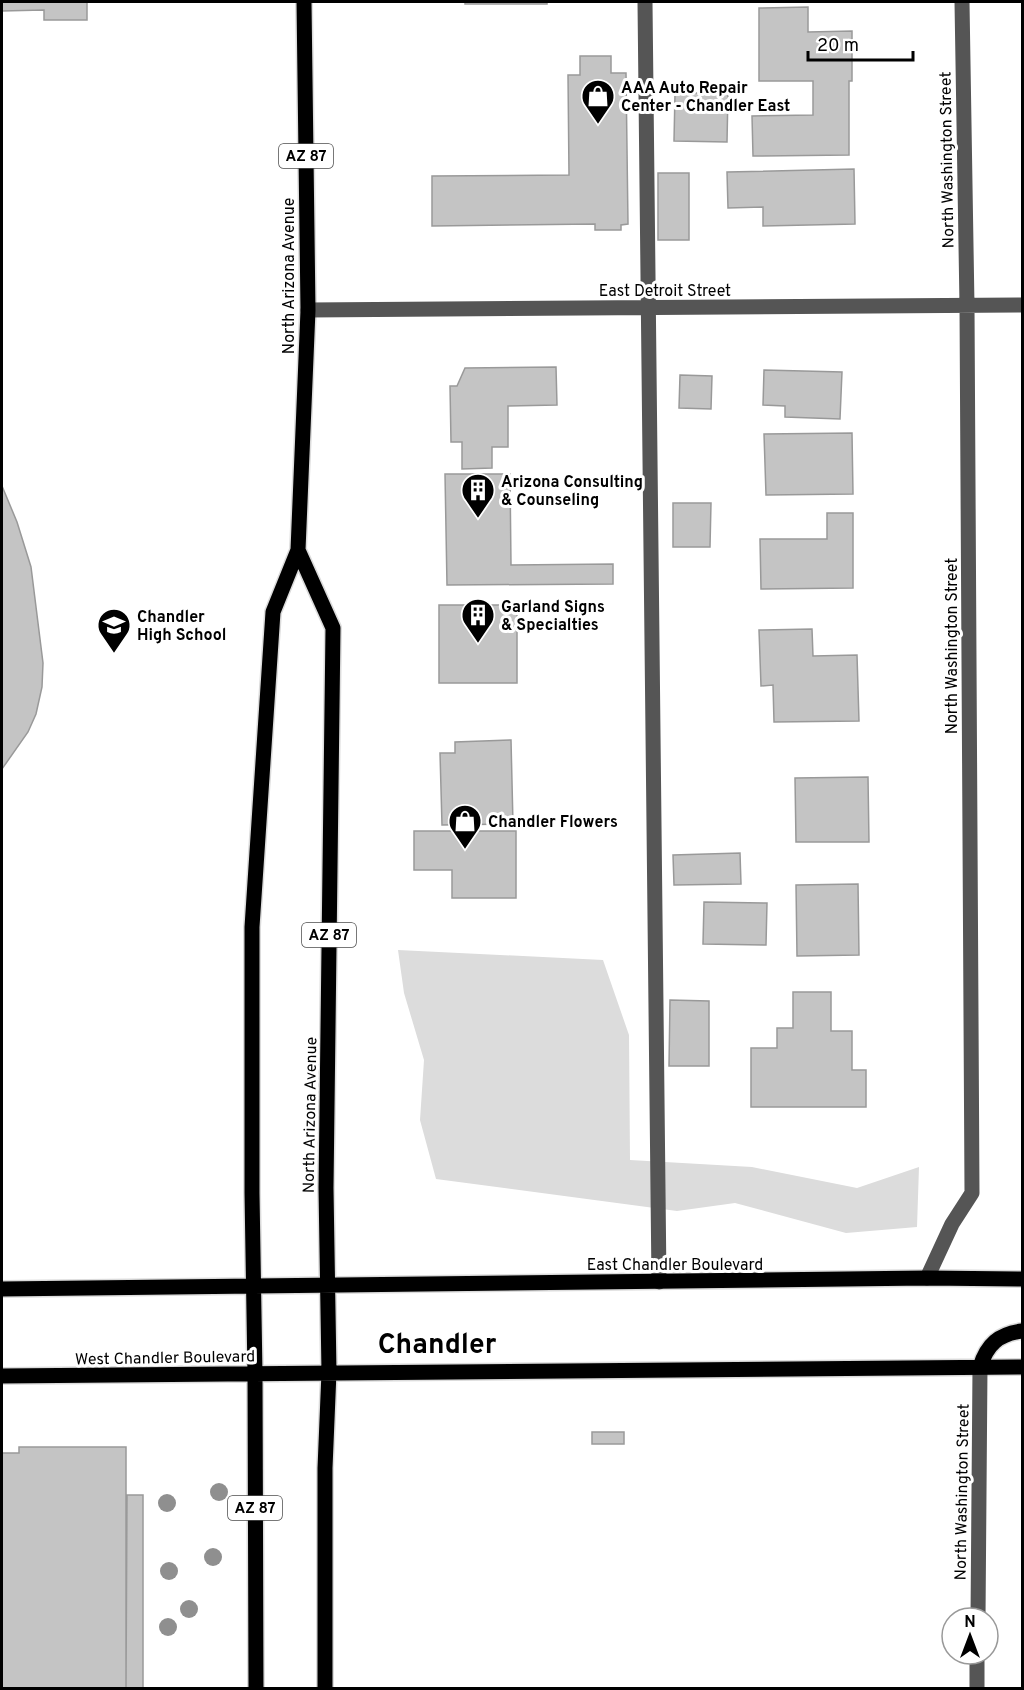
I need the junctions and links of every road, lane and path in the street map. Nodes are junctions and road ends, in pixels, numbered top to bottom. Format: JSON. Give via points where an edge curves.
{"nodes":[{"id":1,"x":304,"y":2,"type":"edge"},
{"id":2,"x":645,"y":2,"type":"edge"},
{"id":3,"x":962,"y":2,"type":"edge"},
{"id":4,"x":1023,"y":305,"type":"edge"},
{"id":5,"x":967,"y":306,"type":"junction"},
{"id":6,"x":648,"y":308,"type":"junction"},
{"id":7,"x":308,"y":310,"type":"junction"},
{"id":8,"x":298,"y":550,"type":"junction"},
{"id":9,"x":927,"y":1278,"type":"junction"},
{"id":10,"x":1023,"y":1280,"type":"edge"},
{"id":11,"x":659,"y":1282,"type":"junction"},
{"id":12,"x":327,"y":1284,"type":"junction"},
{"id":13,"x":254,"y":1285,"type":"junction"},
{"id":14,"x":2,"y":1288,"type":"edge"},
{"id":15,"x":1023,"y":1331,"type":"edge"},
{"id":16,"x":980,"y":1367,"type":"junction"},
{"id":17,"x":1023,"y":1367,"type":"edge"},
{"id":18,"x":329,"y":1372,"type":"junction"},
{"id":19,"x":255,"y":1374,"type":"junction"},
{"id":20,"x":2,"y":1376,"type":"edge"},
{"id":21,"x":978,"y":1606,"type":"edge"},
{"id":22,"x":977,"y":1666,"type":"edge"},
{"id":23,"x":256,"y":1689,"type":"edge"},
{"id":24,"x":325,"y":1689,"type":"edge"},
{"id":25,"x":977,"y":1689,"type":"edge"}],
"edges":[{"from":1,"to":7,"type":"main road","name":"North Arizona Avenue","number":"AZ 87"},
{"from":2,"to":6,"type":"street"},
{"from":3,"to":5,"type":"street","name":"North Washington Street"},
{"from":4,"to":5,"type":"street","name":"East Detroit Street"},
{"from":5,"to":6,"type":"street","name":"East Detroit Street"},
{"from":5,"to":9,"type":"street","name":"North Washington Street","via":[[972,1193],[952,1224]]},
{"from":6,"to":7,"type":"street","name":"East Detroit Street"},
{"from":6,"to":11,"type":"street"},
{"from":7,"to":8,"type":"main road","name":"North Arizona Avenue","number":"AZ 87"},
{"from":8,"to":12,"type":"main road","name":"North Arizona Avenue","number":"AZ 87","via":[[333,628]]},
{"from":8,"to":13,"type":"main road","name":"North Arizona Avenue","number":"AZ 87","via":[[273,612],[252,927]]},
{"from":9,"to":10,"type":"main road","name":"East Chandler Boulevard"},
{"from":9,"to":11,"type":"main road","name":"East Chandler Boulevard"},
{"from":11,"to":12,"type":"main road","name":"East Chandler Boulevard"},
{"from":12,"to":13,"type":"main road"},
{"from":12,"to":18,"type":"main road","name":"North Arizona Avenue","number":"AZ 87"},
{"from":13,"to":14,"type":"main road"},
{"from":13,"to":19,"type":"main road","name":"North Arizona Avenue","number":"AZ 87"},
{"from":15,"to":16,"type":"main road","via":[[999,1336],[989,1346]]},
{"from":16,"to":17,"type":"main road"},
{"from":16,"to":18,"type":"main road"},
{"from":16,"to":21,"type":"street","name":"North Washington Street"},
{"from":18,"to":19,"type":"main road","name":"West Chandler Boulevard"},
{"from":18,"to":24,"type":"main road","name":"North Arizona Avenue","number":"AZ 87"},
{"from":19,"to":20,"type":"main road","name":"West Chandler Boulevard"},
{"from":19,"to":23,"type":"main road","name":"North Arizona Avenue","number":"AZ 87"},
{"from":22,"to":25,"type":"street"}]}
